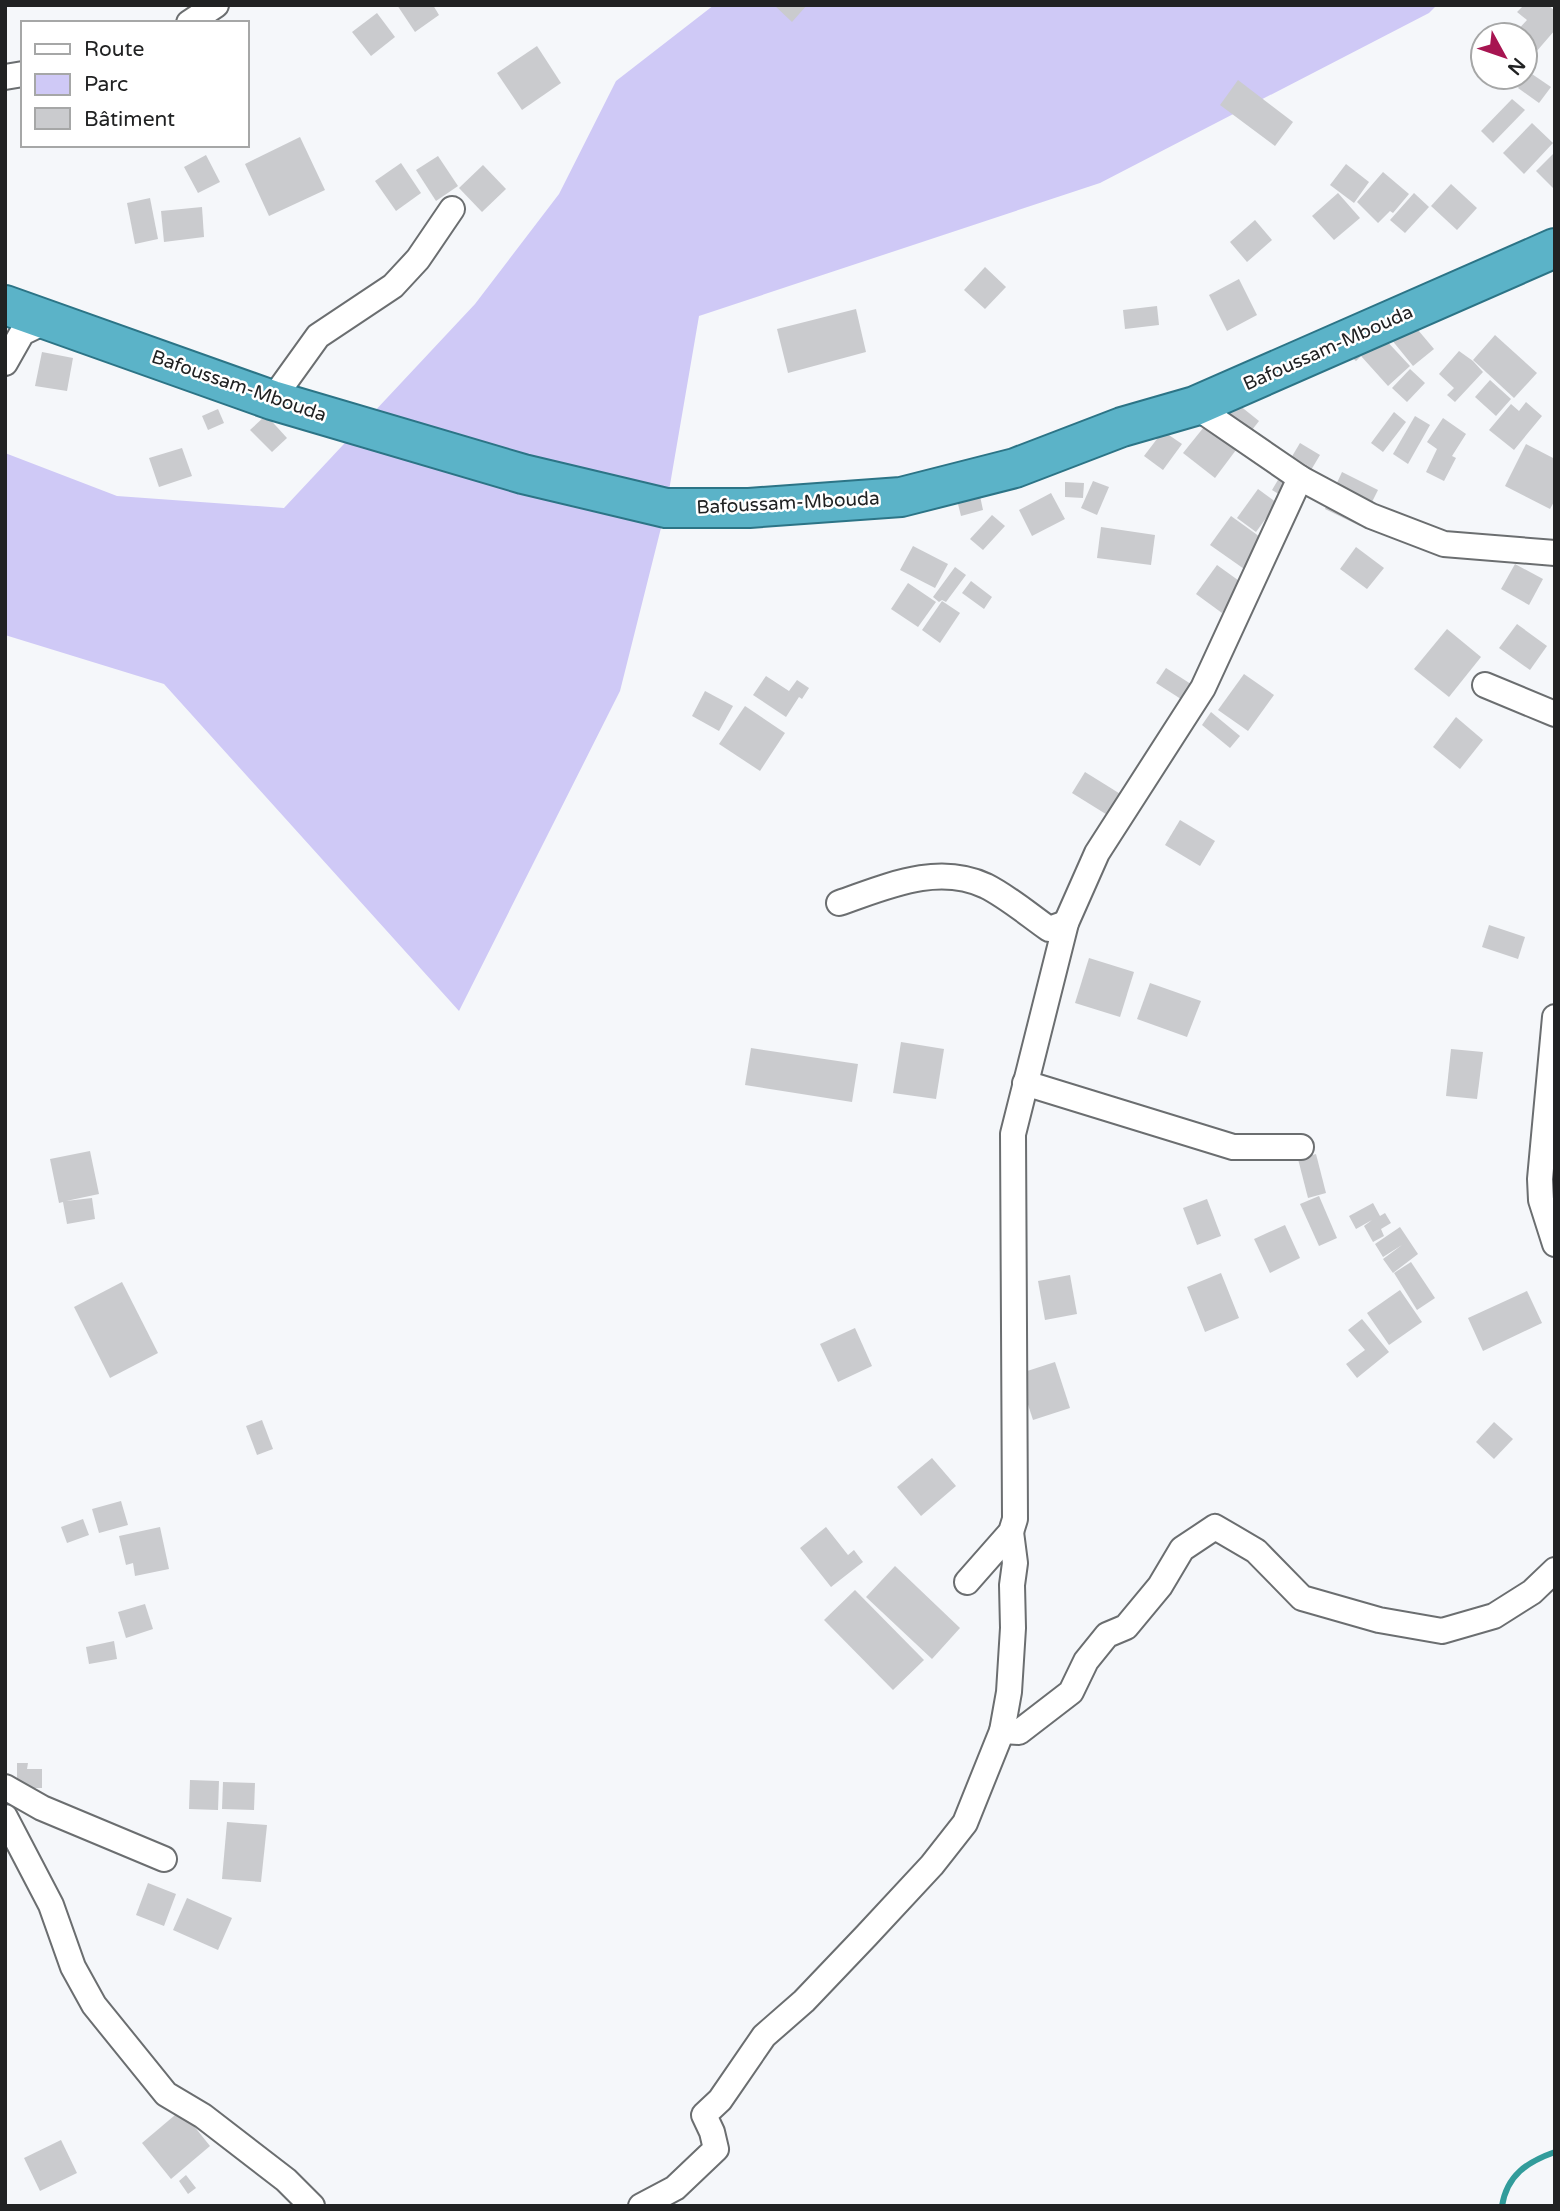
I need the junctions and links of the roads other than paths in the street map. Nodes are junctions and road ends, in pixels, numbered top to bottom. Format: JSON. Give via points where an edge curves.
{"nodes":[{"id":1,"x":216,"y":5,"type":"edge"},
{"id":2,"x":192,"y":21,"type":"edge"},
{"id":3,"x":452,"y":209,"type":"dead end"},
{"id":4,"x":1555,"y":248,"type":"edge"},
{"id":5,"x":5,"y":305,"type":"edge"},
{"id":6,"x":51,"y":319,"type":"junction"},
{"id":7,"x":5,"y":363,"type":"edge"},
{"id":8,"x":272,"y":400,"type":"junction"},
{"id":9,"x":1195,"y":406,"type":"junction"},
{"id":10,"x":1300,"y":478,"type":"junction"},
{"id":11,"x":1555,"y":553,"type":"edge"},
{"id":12,"x":1485,"y":685,"type":"dead end"},
{"id":13,"x":1555,"y":715,"type":"edge"},
{"id":14,"x":839,"y":903,"type":"dead end"},
{"id":15,"x":1066,"y":923,"type":"junction"},
{"id":16,"x":1555,"y":1017,"type":"edge"},
{"id":17,"x":1025,"y":1083,"type":"junction"},
{"id":18,"x":1301,"y":1147,"type":"dead end"},
{"id":19,"x":1555,"y":1244,"type":"edge"},
{"id":20,"x":1010,"y":1532,"type":"junction"},
{"id":21,"x":1555,"y":1570,"type":"edge"},
{"id":22,"x":967,"y":1582,"type":"dead end"},
{"id":23,"x":1002,"y":1731,"type":"junction"},
{"id":24,"x":5,"y":1787,"type":"edge"},
{"id":25,"x":5,"y":1817,"type":"edge"},
{"id":26,"x":164,"y":1859,"type":"dead end"},
{"id":27,"x":312,"y":2206,"type":"edge"},
{"id":28,"x":640,"y":2206,"type":"edge"}],
"edges":[{"from":1,"to":2,"type":"street"},
{"from":3,"to":8,"type":"street","via":[[393,286],[318,336]]},
{"from":4,"to":9,"type":"highway","name":"Bafoussam-Mbouda"},
{"from":5,"to":6,"type":"highway","name":"Bafoussam-Mbouda"},
{"from":6,"to":7,"type":"street","via":[[22,334]]},
{"from":6,"to":8,"type":"highway","name":"Bafoussam-Mbouda"},
{"from":8,"to":9,"type":"highway","name":"Bafoussam-Mbouda","via":[[523,474],[666,508],[749,508],[901,497],[1015,468],[1122,427]]},
{"from":9,"to":10,"type":"street"},
{"from":10,"to":11,"type":"street","via":[[1371,516],[1444,544]]},
{"from":10,"to":15,"type":"street","via":[[1203,688],[1097,853]]},
{"from":12,"to":13,"type":"street"},
{"from":14,"to":15,"type":"street","via":[[911,879],[948,875],[986,886],[1049,929]]},
{"from":15,"to":17,"type":"street"},
{"from":16,"to":19,"type":"street","via":[[1541,1179],[1541,1200]]},
{"from":17,"to":18,"type":"street","via":[[1233,1147]]},
{"from":17,"to":20,"type":"street","via":[[1013,1134],[1015,1518]]},
{"from":20,"to":22,"type":"street"},
{"from":20,"to":23,"type":"street","via":[[1015,1563],[1013,1628]]},
{"from":21,"to":23,"type":"street","via":[[1532,1592],[1494,1616],[1443,1631],[1379,1620],[1302,1598],[1256,1551],[1215,1527],[1182,1549],[1160,1586],[1126,1627],[1107,1635],[1086,1661],[1071,1692],[1019,1732]]},
{"from":23,"to":28,"type":"street","via":[[965,1823],[932,1866],[804,2001],[764,2036],[720,2100],[704,2115],[716,2150],[675,2188]]},
{"from":24,"to":26,"type":"street","via":[[42,1808]]},
{"from":25,"to":27,"type":"street","via":[[51,1905],[73,1967],[94,2005],[166,2094],[203,2116]]}]}
